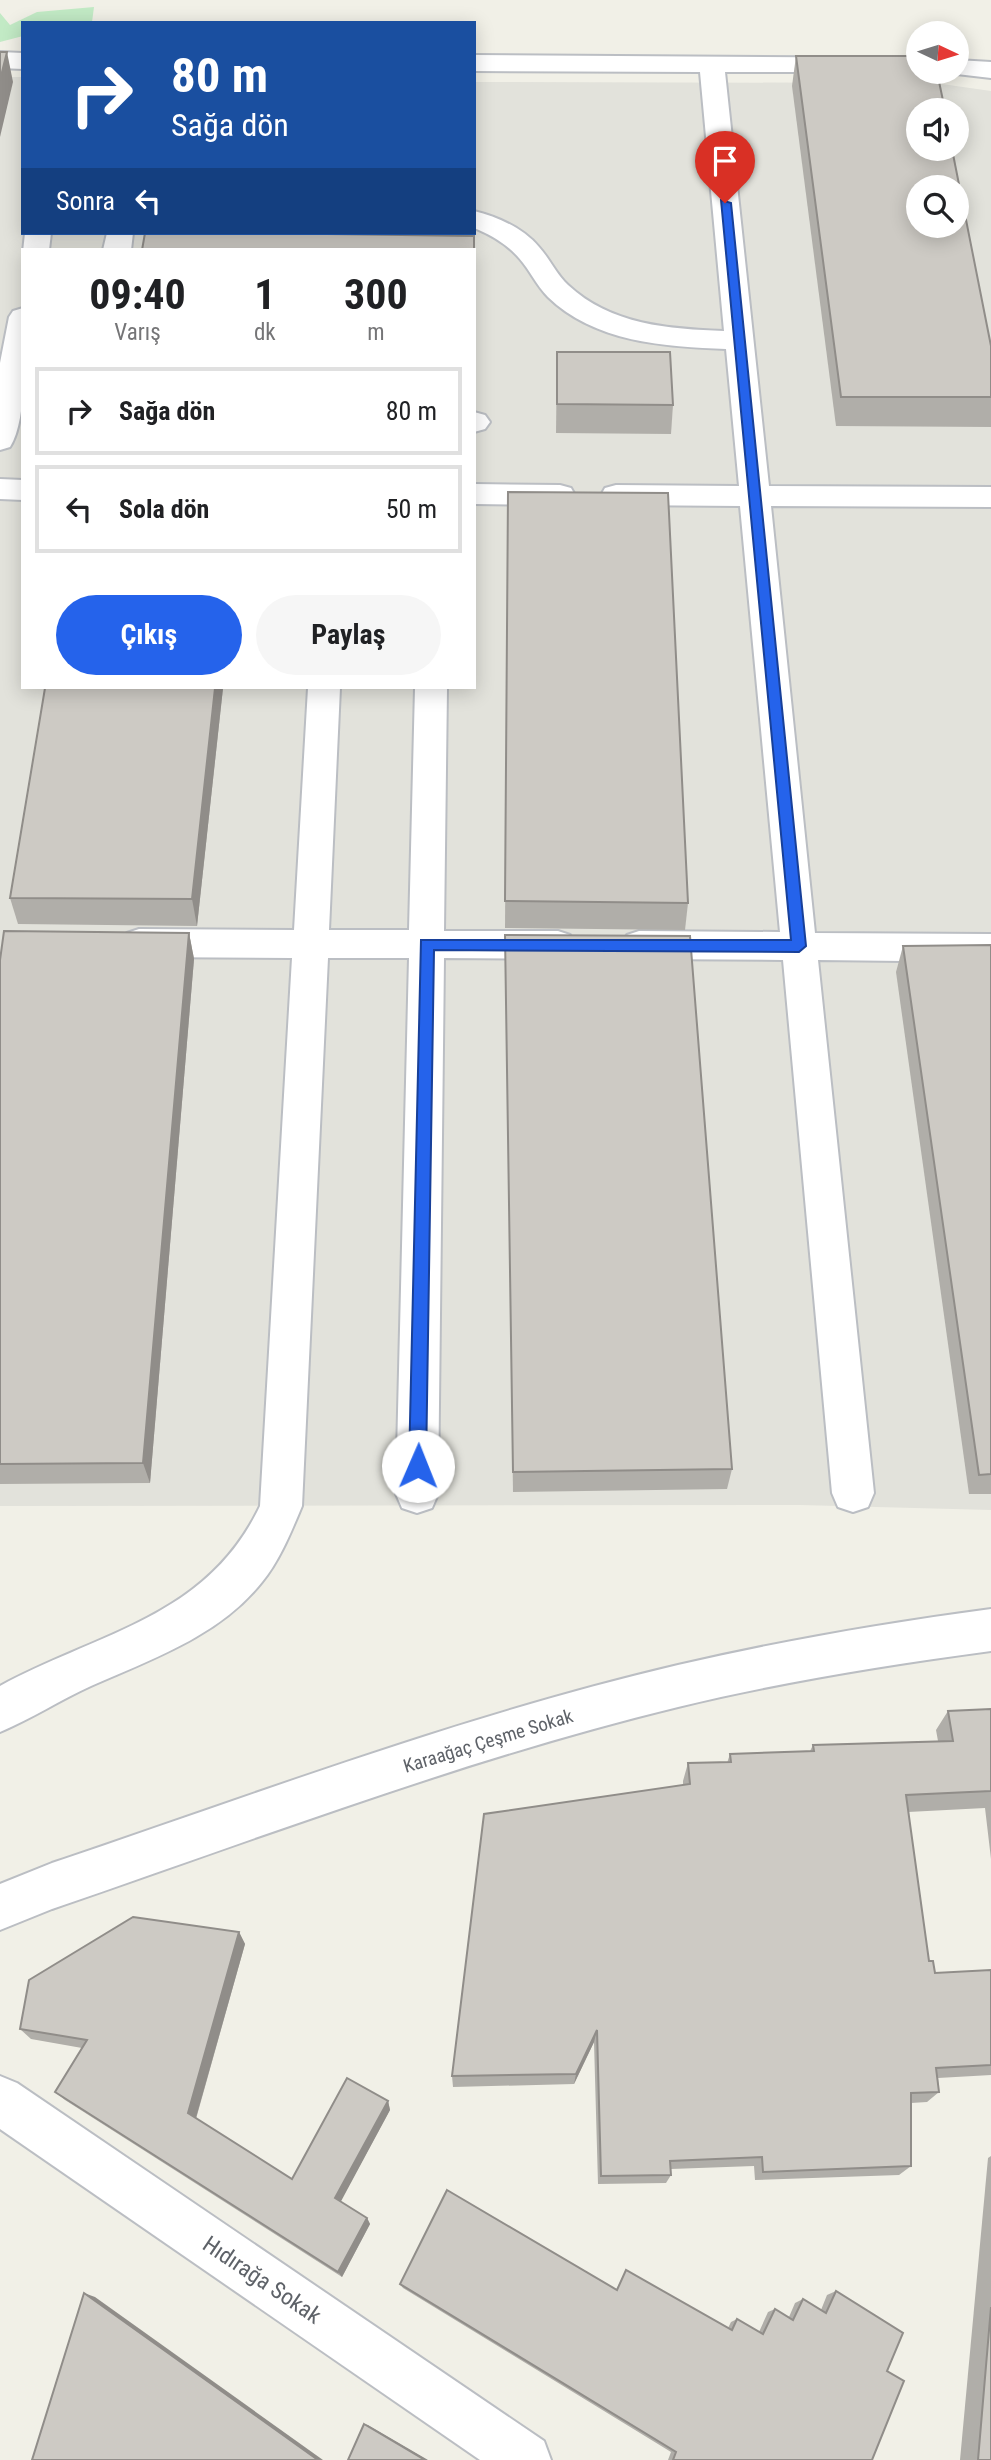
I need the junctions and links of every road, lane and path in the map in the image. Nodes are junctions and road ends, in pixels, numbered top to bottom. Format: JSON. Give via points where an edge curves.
{"nodes":[{"id":1,"x":0,"y":61,"type":"edge"},
{"id":2,"x":21,"y":61,"type":"edge"},
{"id":3,"x":476,"y":63,"type":"edge"},
{"id":4,"x":712,"y":65,"type":"junction"},
{"id":5,"x":906,"y":66,"type":"edge"},
{"id":6,"x":970,"y":69,"type":"edge"},
{"id":7,"x":991,"y":70,"type":"edge"},
{"id":8,"x":476,"y":220,"type":"edge"},
{"id":9,"x":21,"y":332,"type":"edge"},
{"id":10,"x":739,"y":341,"type":"junction"},
{"id":11,"x":8,"y":431,"type":"edge"},
{"id":12,"x":0,"y":489,"type":"edge"},
{"id":13,"x":21,"y":490,"type":"edge"},
{"id":14,"x":476,"y":494,"type":"edge"},
{"id":15,"x":754,"y":495,"type":"junction"},
{"id":16,"x":991,"y":497,"type":"edge"},
{"id":17,"x":324,"y":689,"type":"edge"},
{"id":18,"x":431,"y":689,"type":"edge"},
{"id":19,"x":108,"y":942,"type":"edge"},
{"id":20,"x":311,"y":944,"type":"junction"},
{"id":21,"x":426,"y":944,"type":"junction"},
{"id":22,"x":799,"y":946,"type":"junction"},
{"id":23,"x":991,"y":948,"type":"edge"},
{"id":24,"x":853,"y":1493,"type":"dead end"},
{"id":25,"x":417,"y":1494,"type":"dead end"},
{"id":26,"x":991,"y":1630,"type":"edge"},
{"id":27,"x":0,"y":1710,"type":"edge"},
{"id":28,"x":0,"y":1907,"type":"edge"},
{"id":29,"x":0,"y":2100,"type":"edge"},
{"id":30,"x":524,"y":2460,"type":"edge"}],
"edges":[{"from":1,"to":2,"type":"street"},
{"from":3,"to":4,"type":"street"},
{"from":4,"to":5,"type":"street"},
{"from":4,"to":10,"type":"street"},
{"from":6,"to":7,"type":"street"},
{"from":8,"to":10,"type":"street","via":[[514,239],[561,294],[594,316],[667,338]]},
{"from":9,"to":11,"type":"street"},
{"from":10,"to":15,"type":"street"},
{"from":12,"to":13,"type":"street"},
{"from":14,"to":15,"type":"street"},
{"from":15,"to":16,"type":"street"},
{"from":15,"to":22,"type":"street"},
{"from":17,"to":20,"type":"street"},
{"from":18,"to":21,"type":"street"},
{"from":19,"to":20,"type":"street"},
{"from":20,"to":21,"type":"street"},
{"from":20,"to":27,"type":"street","via":[[281,1506],[247,1569],[213,1601],[170,1627]]},
{"from":21,"to":22,"type":"street"},
{"from":21,"to":25,"type":"street"},
{"from":22,"to":23,"type":"street"},
{"from":22,"to":24,"type":"street"},
{"from":26,"to":28,"type":"street","name":"Karaağaç Çeşme Sokak","via":[[894,1643],[665,1689],[452,1749]]},
{"from":29,"to":30,"type":"street","name":"Hıdırağa Sokak"}]}
